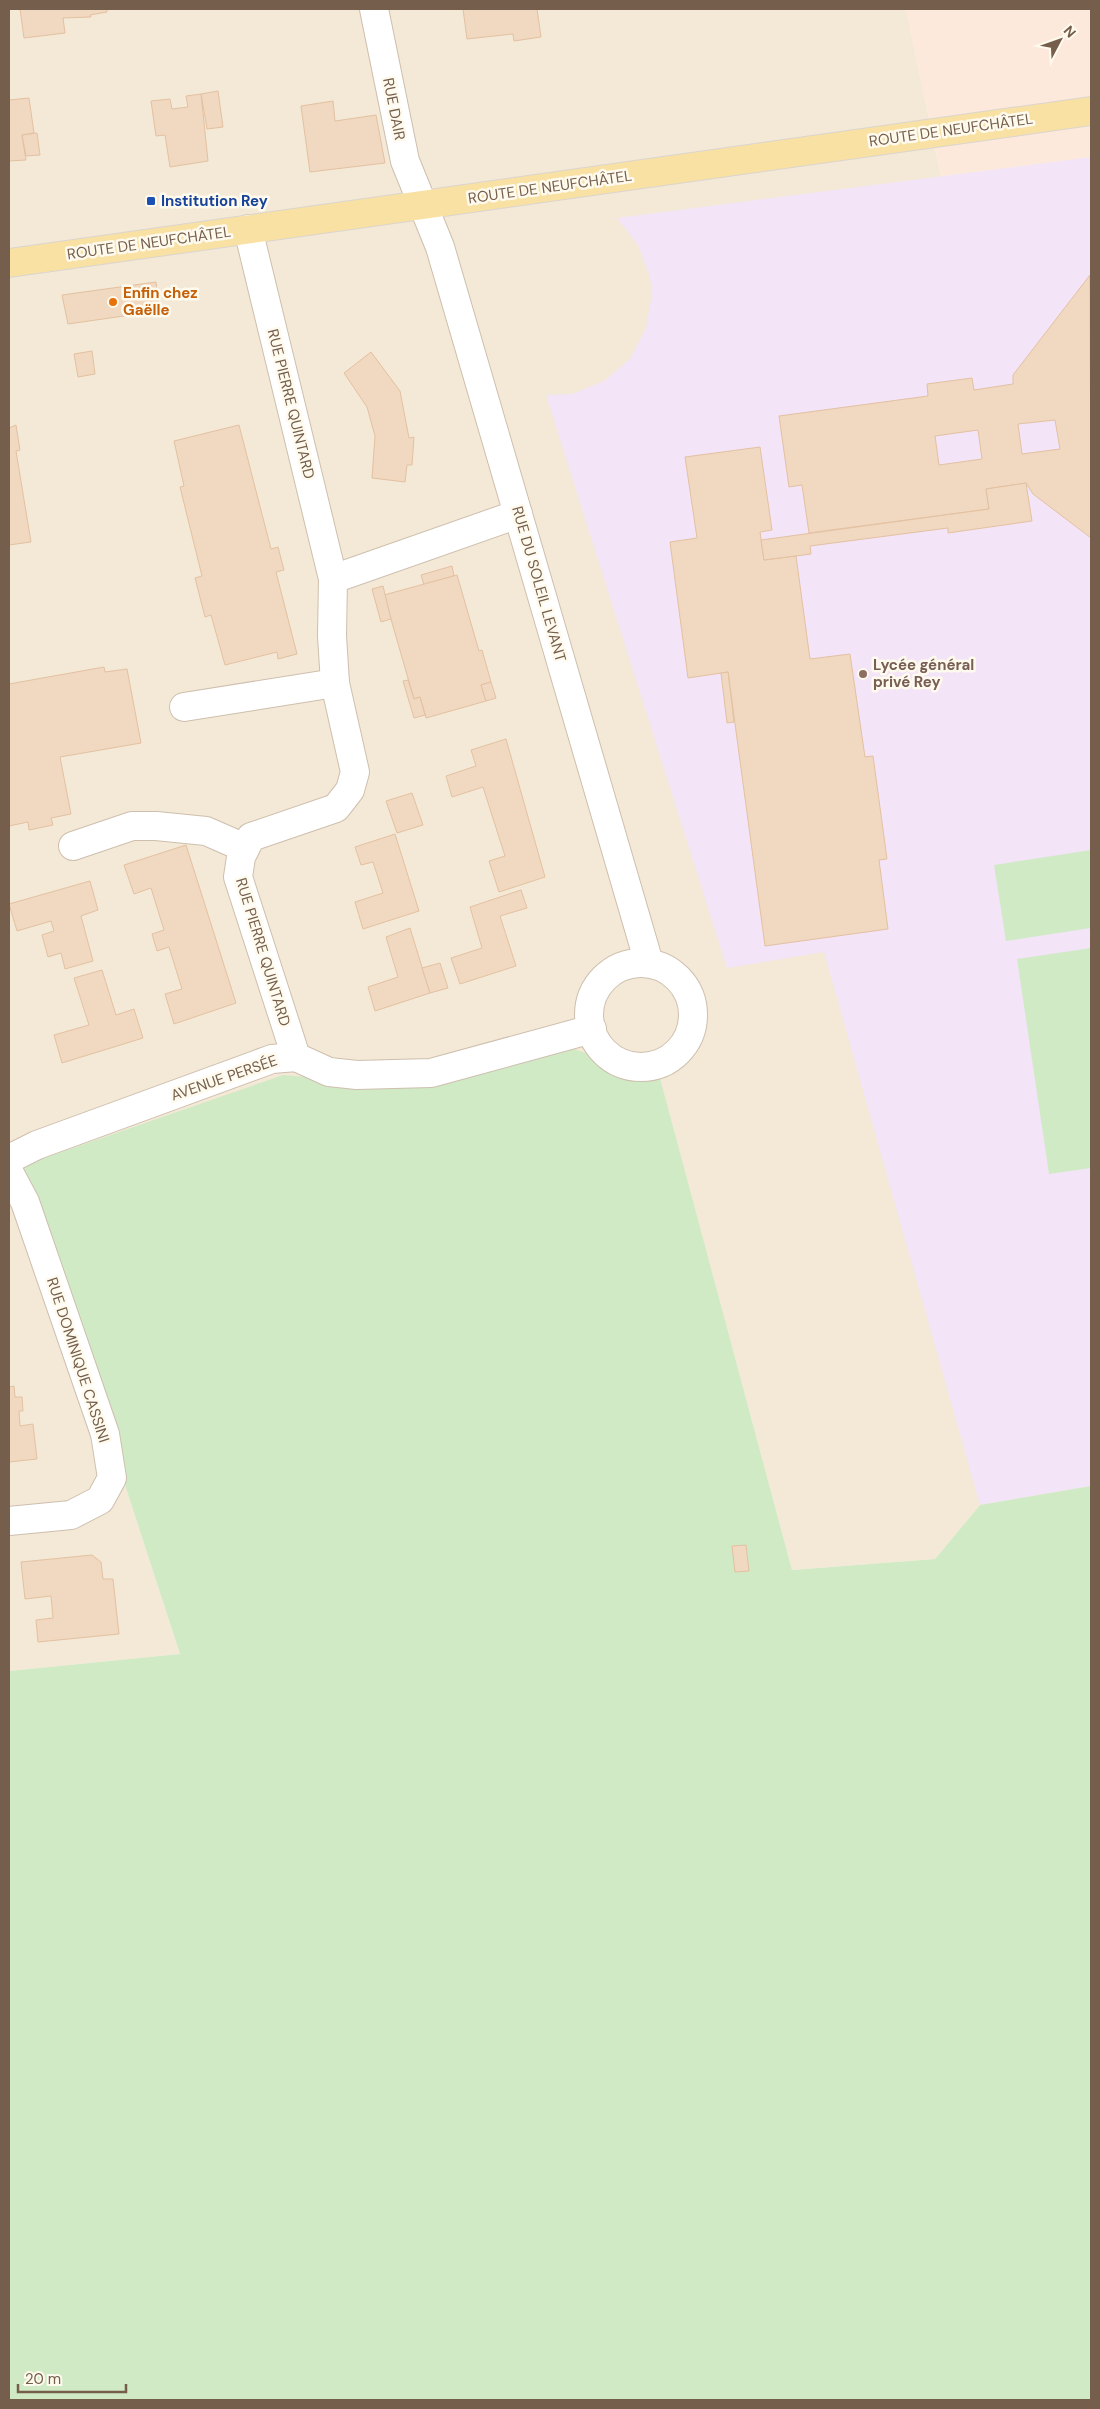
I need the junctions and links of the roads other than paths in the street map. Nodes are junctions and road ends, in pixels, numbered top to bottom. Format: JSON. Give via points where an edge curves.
{"nodes":[{"id":1,"x":374,"y":9,"type":"edge"},
{"id":2,"x":1091,"y":110,"type":"edge"},
{"id":3,"x":423,"y":206,"type":"junction"},
{"id":4,"x":248,"y":229,"type":"junction"},
{"id":5,"x":9,"y":263,"type":"edge"},
{"id":6,"x":518,"y":514,"type":"junction"},
{"id":7,"x":333,"y":579,"type":"junction"},
{"id":8,"x":335,"y":683,"type":"junction"},
{"id":9,"x":184,"y":707,"type":"dead end"},
{"id":10,"x":73,"y":846,"type":"dead end"},
{"id":11,"x":245,"y":848,"type":"junction"},
{"id":12,"x":649,"y":964,"type":"junction"},
{"id":13,"x":592,"y":1029,"type":"junction"},
{"id":14,"x":296,"y":1057,"type":"junction"},
{"id":15,"x":9,"y":1159,"type":"edge"},
{"id":16,"x":9,"y":1172,"type":"edge"},
{"id":17,"x":9,"y":1521,"type":"edge"}],
"edges":[{"from":1,"to":3,"type":"street","name":"RUE DAIR","via":[[405,161]]},
{"from":2,"to":3,"type":"main road","name":"ROUTE DE NEUFCHÂTEL"},
{"from":3,"to":4,"type":"main road","name":"ROUTE DE NEUFCHÂTEL"},
{"from":3,"to":6,"type":"street","name":"RUE DU SOLEIL LEVANT","via":[[440,247]]},
{"from":4,"to":5,"type":"main road","name":"ROUTE DE NEUFCHÂTEL"},
{"from":4,"to":7,"type":"street","name":"RUE PIERRE QUINTARD"},
{"from":6,"to":7,"type":"street"},
{"from":6,"to":12,"type":"street","name":"RUE DU SOLEIL LEVANT"},
{"from":7,"to":8,"type":"street","name":"RUE PIERRE QUINTARD"},
{"from":8,"to":9,"type":"street"},
{"from":8,"to":11,"type":"street","name":"RUE PIERRE QUINTARD","via":[[355,772],[350,790],[336,808],[251,837]]},
{"from":10,"to":11,"type":"street","via":[[132,826],[206,830]]},
{"from":11,"to":14,"type":"street","name":"RUE PIERRE QUINTARD","via":[[238,877]]},
{"from":12,"to":13,"type":"street","via":[[623,966],[602,980],[590,1003]]},
{"from":12,"to":13,"type":"street","via":[[662,967],[682,983],[693,1006],[690,1032],[676,1053],[653,1065],[627,1065],[605,1052]]},
{"from":13,"to":14,"type":"street","name":"AVENUE PERSÉE","via":[[431,1073],[357,1075],[330,1072]]},
{"from":14,"to":15,"type":"street","name":"AVENUE PERSÉE","via":[[272,1059],[36,1145]]},
{"from":16,"to":17,"type":"street","name":"RUE DOMINIQUE CASSINI","via":[[29,1214],[105,1434],[112,1478],[100,1500],[71,1515]]}]}
